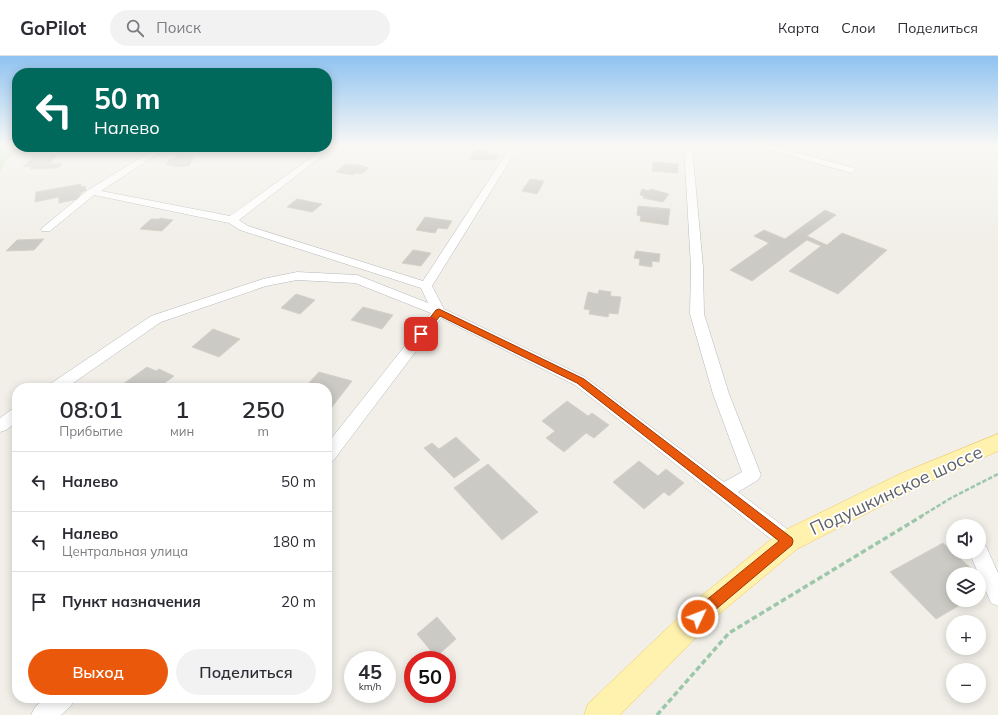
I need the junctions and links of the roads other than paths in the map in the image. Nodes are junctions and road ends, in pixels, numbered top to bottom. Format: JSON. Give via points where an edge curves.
{"nodes":[{"id":1,"x":116,"y":177,"type":"edge"},
{"id":2,"x":290,"y":177,"type":"edge"},
{"id":3,"x":495,"y":177,"type":"edge"},
{"id":4,"x":690,"y":177,"type":"edge"},
{"id":5,"x":92,"y":192,"type":"junction"},
{"id":6,"x":232,"y":220,"type":"junction"},
{"id":7,"x":46,"y":229,"type":"dead end"},
{"id":8,"x":426,"y":286,"type":"junction"},
{"id":9,"x":439,"y":312,"type":"junction"},
{"id":10,"x":62,"y":383,"type":"edge"},
{"id":11,"x":12,"y":418,"type":"edge"},
{"id":12,"x":0,"y":426,"type":"edge"},
{"id":13,"x":998,"y":442,"type":"edge"},
{"id":14,"x":332,"y":450,"type":"edge"},
{"id":15,"x":724,"y":491,"type":"junction"},
{"id":16,"x":788,"y":541,"type":"junction"},
{"id":17,"x":982,"y":559,"type":"edge"},
{"id":18,"x":998,"y":596,"type":"edge"},
{"id":19,"x":57,"y":703,"type":"edge"},
{"id":20,"x":43,"y":715,"type":"edge"},
{"id":21,"x":599,"y":715,"type":"edge"}],
"edges":[{"from":1,"to":5,"type":"street"},
{"from":2,"to":6,"type":"street"},
{"from":3,"to":8,"type":"street"},
{"from":4,"to":15,"type":"street","via":[[697,267],[697,314],[721,394],[752,475]]},
{"from":5,"to":6,"type":"street"},
{"from":5,"to":7,"type":"street"},
{"from":6,"to":8,"type":"street","via":[[244,228]]},
{"from":8,"to":9,"type":"street"},
{"from":9,"to":10,"type":"street","via":[[357,279],[297,276],[263,283],[156,319]]},
{"from":9,"to":14,"type":"street"},
{"from":9,"to":15,"type":"street","via":[[580,381]]},
{"from":11,"to":12,"type":"street"},
{"from":13,"to":16,"type":"main road","name":"Подушкинское шоссе","via":[[910,480]]},
{"from":15,"to":16,"type":"street"},
{"from":16,"to":21,"type":"main road","name":"Подушкинское шоссе","via":[[709,606]]},
{"from":17,"to":18,"type":"street"},
{"from":19,"to":20,"type":"street"}]}
